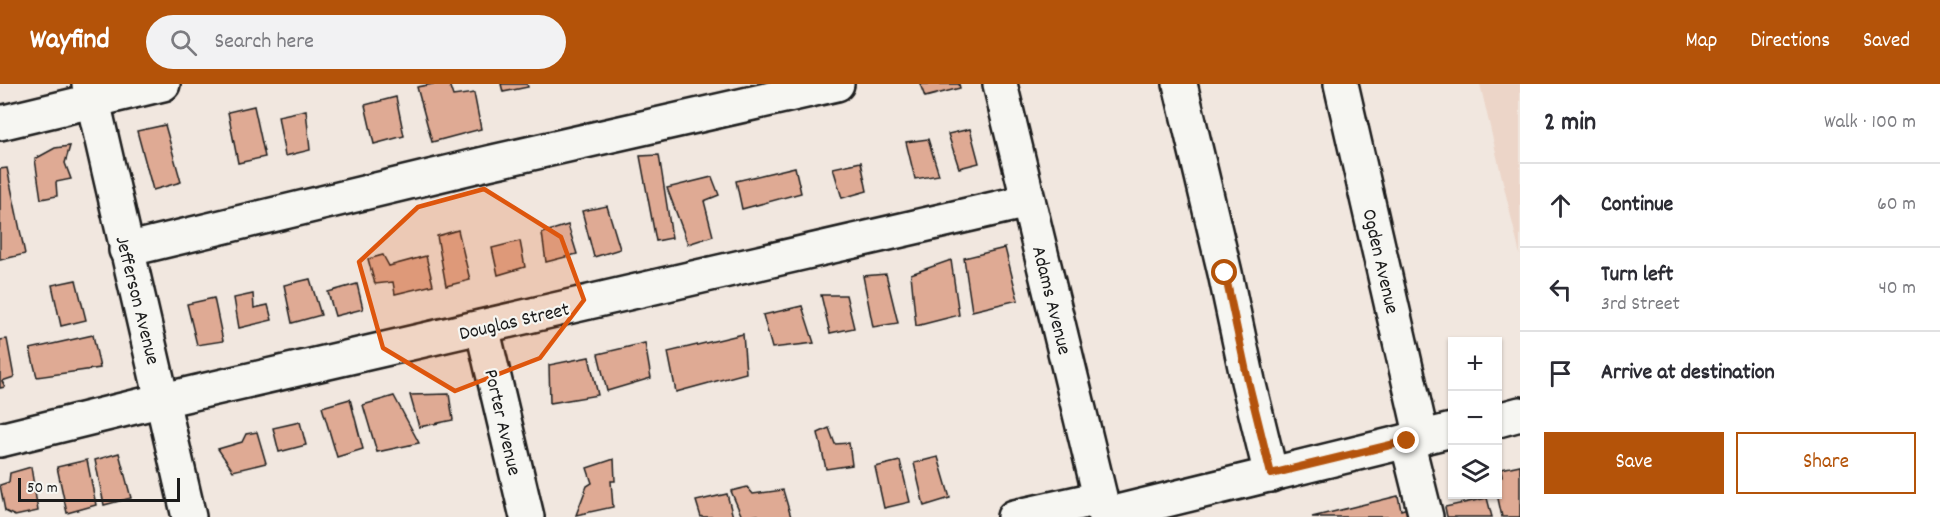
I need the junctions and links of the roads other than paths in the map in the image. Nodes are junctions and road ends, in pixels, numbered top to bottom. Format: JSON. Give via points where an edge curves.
{"nodes":[{"id":1,"x":163,"y":84,"type":"edge"},
{"id":2,"x":837,"y":84,"type":"edge"},
{"id":3,"x":1000,"y":84,"type":"edge"},
{"id":4,"x":1180,"y":84,"type":"edge"},
{"id":5,"x":1341,"y":84,"type":"edge"},
{"id":6,"x":91,"y":92,"type":"edge"},
{"id":7,"x":0,"y":123,"type":"edge"},
{"id":8,"x":1028,"y":201,"type":"junction"},
{"id":9,"x":126,"y":250,"type":"junction"},
{"id":10,"x":482,"y":327,"type":"junction"},
{"id":11,"x":163,"y":400,"type":"junction"},
{"id":12,"x":1520,"y":414,"type":"edge"},
{"id":13,"x":1502,"y":419,"type":"edge"},
{"id":14,"x":1427,"y":436,"type":"edge"},
{"id":15,"x":0,"y":440,"type":"edge"},
{"id":16,"x":1271,"y":474,"type":"junction"},
{"id":17,"x":1103,"y":510,"type":"edge"},
{"id":18,"x":189,"y":517,"type":"edge"},
{"id":19,"x":527,"y":517,"type":"edge"},
{"id":20,"x":1014,"y":517,"type":"edge"},
{"id":21,"x":1426,"y":517,"type":"edge"}],
"edges":[{"from":1,"to":6,"type":"street"},
{"from":2,"to":9,"type":"street"},
{"from":3,"to":8,"type":"street","name":"Adams Avenue"},
{"from":4,"to":16,"type":"street"},
{"from":5,"to":14,"type":"street","name":"Ogden Avenue"},
{"from":6,"to":7,"type":"street"},
{"from":6,"to":9,"type":"street","name":"Jefferson Avenue"},
{"from":8,"to":10,"type":"street","name":"Douglas Street"},
{"from":8,"to":17,"type":"street","name":"Adams Avenue"},
{"from":9,"to":11,"type":"street","name":"Jefferson Avenue"},
{"from":10,"to":11,"type":"street","name":"Douglas Street"},
{"from":10,"to":19,"type":"street","name":"Porter Avenue"},
{"from":11,"to":15,"type":"street","name":"Douglas Street"},
{"from":11,"to":18,"type":"street","name":"Jefferson Avenue"},
{"from":12,"to":13,"type":"street"},
{"from":14,"to":16,"type":"street"},
{"from":14,"to":21,"type":"street","name":"Ogden Avenue"},
{"from":16,"to":17,"type":"street"},
{"from":17,"to":20,"type":"street"}]}
